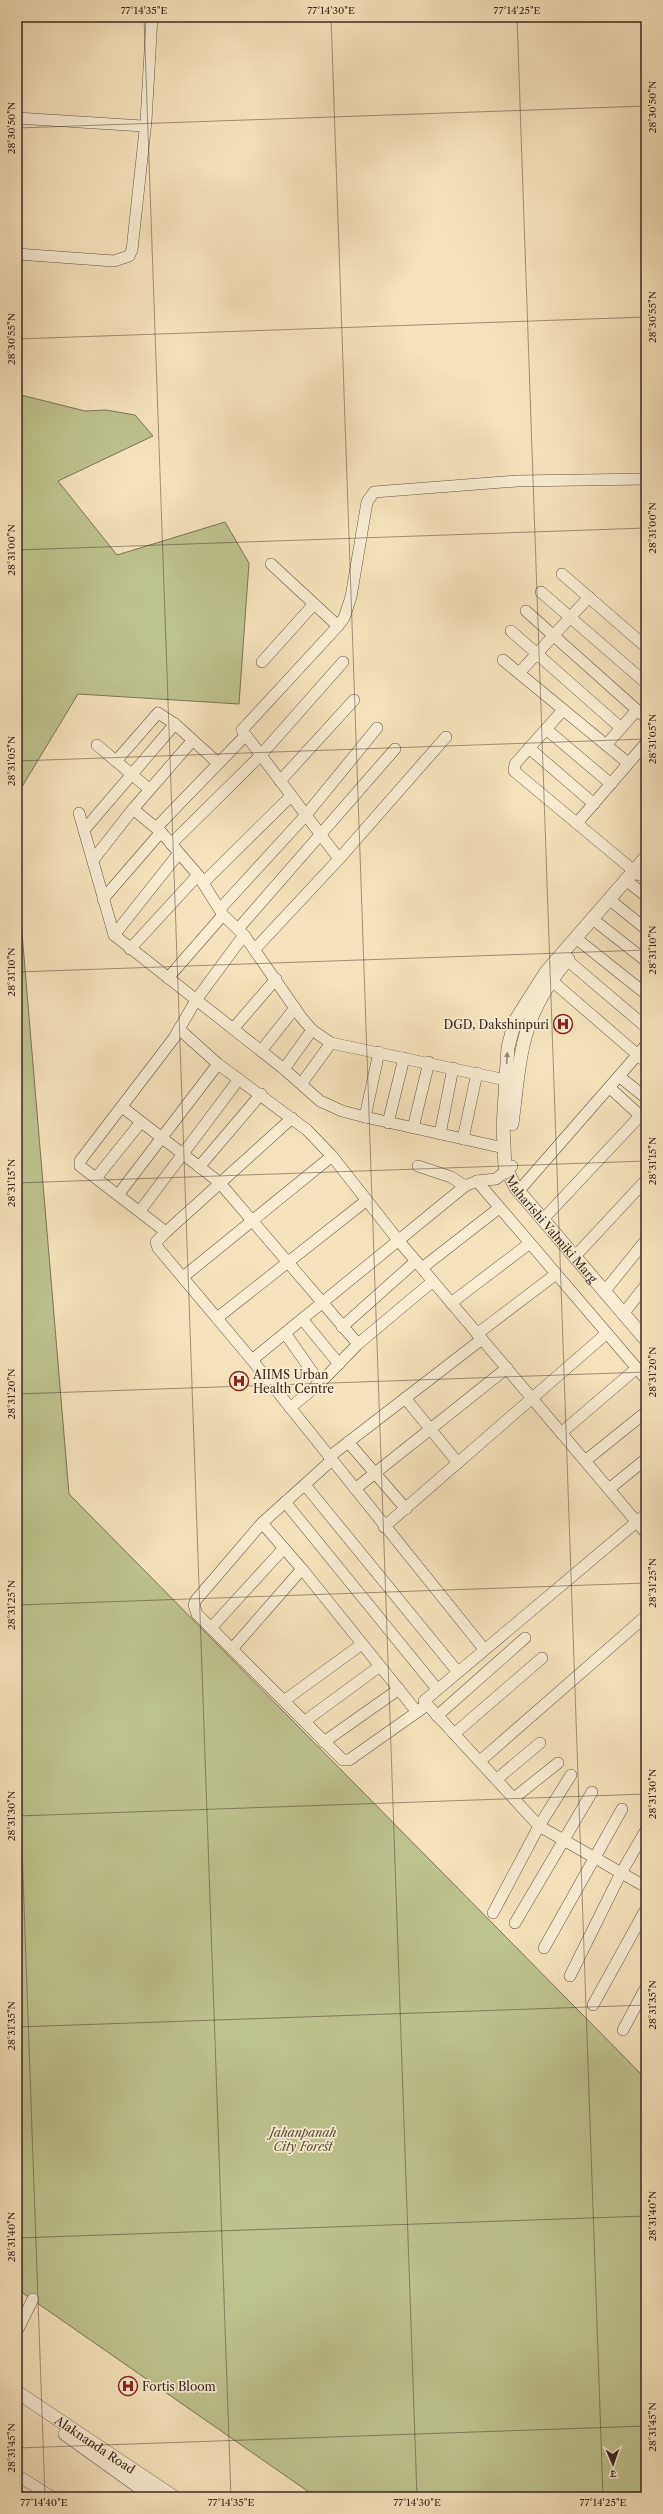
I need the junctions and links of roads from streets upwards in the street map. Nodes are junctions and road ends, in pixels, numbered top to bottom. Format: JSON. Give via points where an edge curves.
{"nodes":[{"id":1,"x":152,"y":17,"type":"edge"},
{"id":2,"x":17,"y":118,"type":"edge"},
{"id":3,"x":144,"y":126,"type":"junction"},
{"id":4,"x":17,"y":254,"type":"edge"},
{"id":5,"x":646,"y":479,"type":"edge"},
{"id":6,"x":271,"y":564,"type":"dead end"},
{"id":7,"x":562,"y":574,"type":"dead end"},
{"id":8,"x":542,"y":592,"type":"dead end"},
{"id":9,"x":589,"y":597,"type":"junction"},
{"id":10,"x":314,"y":604,"type":"junction"},
{"id":11,"x":526,"y":611,"type":"dead end"},
{"id":12,"x":571,"y":617,"type":"junction"},
{"id":13,"x":338,"y":626,"type":"junction"},
{"id":14,"x":511,"y":631,"type":"dead end"},
{"id":15,"x":554,"y":636,"type":"junction"},
{"id":16,"x":646,"y":646,"type":"edge"},
{"id":17,"x":537,"y":654,"type":"junction"},
{"id":18,"x":503,"y":660,"type":"dead end"},
{"id":19,"x":262,"y":662,"type":"dead end"},
{"id":20,"x":343,"y":662,"type":"dead end"},
{"id":21,"x":519,"y":673,"type":"junction"},
{"id":22,"x":646,"y":683,"type":"edge"},
{"id":23,"x":354,"y":700,"type":"dead end"},
{"id":24,"x":563,"y":710,"type":"junction"},
{"id":25,"x":637,"y":710,"type":"junction"},
{"id":26,"x":646,"y":718,"type":"edge"},
{"id":27,"x":175,"y":724,"type":"junction"},
{"id":28,"x":376,"y":728,"type":"dead end"},
{"id":29,"x":620,"y":728,"type":"junction"},
{"id":30,"x":546,"y":729,"type":"junction"},
{"id":31,"x":245,"y":736,"type":"junction"},
{"id":32,"x":446,"y":737,"type":"dead end"},
{"id":33,"x":192,"y":741,"type":"junction"},
{"id":34,"x":646,"y":743,"type":"edge"},
{"id":35,"x":98,"y":745,"type":"dead end"},
{"id":36,"x":606,"y":745,"type":"junction"},
{"id":37,"x":529,"y":748,"type":"junction"},
{"id":38,"x":395,"y":749,"type":"dead end"},
{"id":39,"x":260,"y":756,"type":"junction"},
{"id":40,"x":116,"y":761,"type":"junction"},
{"id":41,"x":218,"y":763,"type":"junction"},
{"id":42,"x":628,"y":763,"type":"junction"},
{"id":43,"x":132,"y":774,"type":"junction"},
{"id":44,"x":280,"y":781,"type":"junction"},
{"id":45,"x":611,"y":784,"type":"junction"},
{"id":46,"x":149,"y":789,"type":"junction"},
{"id":47,"x":291,"y":796,"type":"junction"},
{"id":48,"x":594,"y":804,"type":"junction"},
{"id":49,"x":133,"y":809,"type":"junction"},
{"id":50,"x":79,"y":813,"type":"dead end"},
{"id":51,"x":306,"y":815,"type":"junction"},
{"id":52,"x":577,"y":823,"type":"junction"},
{"id":53,"x":84,"y":830,"type":"junction"},
{"id":54,"x":158,"y":830,"type":"junction"},
{"id":55,"x":320,"y":834,"type":"junction"},
{"id":56,"x":171,"y":844,"type":"junction"},
{"id":57,"x":179,"y":852,"type":"junction"},
{"id":58,"x":646,"y":857,"type":"edge"},
{"id":59,"x":339,"y":859,"type":"junction"},
{"id":60,"x":93,"y":860,"type":"junction"},
{"id":61,"x":638,"y":875,"type":"edge"},
{"id":62,"x":201,"y":879,"type":"junction"},
{"id":63,"x":646,"y":896,"type":"edge"},
{"id":64,"x":103,"y":899,"type":"junction"},
{"id":65,"x":615,"y":904,"type":"junction"},
{"id":66,"x":221,"y":912,"type":"junction"},
{"id":67,"x":599,"y":924,"type":"junction"},
{"id":68,"x":646,"y":929,"type":"edge"},
{"id":69,"x":241,"y":932,"type":"junction"},
{"id":70,"x":114,"y":935,"type":"junction"},
{"id":71,"x":582,"y":943,"type":"junction"},
{"id":72,"x":130,"y":949,"type":"junction"},
{"id":73,"x":255,"y":949,"type":"junction"},
{"id":74,"x":567,"y":960,"type":"junction"},
{"id":75,"x":646,"y":962,"type":"edge"},
{"id":76,"x":168,"y":978,"type":"junction"},
{"id":77,"x":276,"y":979,"type":"junction"},
{"id":78,"x":551,"y":980,"type":"junction"},
{"id":79,"x":646,"y":994,"type":"edge"},
{"id":80,"x":196,"y":1000,"type":"junction"},
{"id":81,"x":295,"y":1008,"type":"junction"},
{"id":82,"x":646,"y":1027,"type":"edge"},
{"id":83,"x":179,"y":1029,"type":"junction"},
{"id":84,"x":234,"y":1029,"type":"junction"},
{"id":85,"x":312,"y":1030,"type":"junction"},
{"id":86,"x":331,"y":1043,"type":"junction"},
{"id":87,"x":646,"y":1045,"type":"edge"},
{"id":88,"x":262,"y":1051,"type":"junction"},
{"id":89,"x":379,"y":1052,"type":"junction"},
{"id":90,"x":404,"y":1058,"type":"junction"},
{"id":91,"x":642,"y":1059,"type":"edge"},
{"id":92,"x":429,"y":1062,"type":"junction"},
{"id":93,"x":218,"y":1064,"type":"junction"},
{"id":94,"x":453,"y":1068,"type":"junction"},
{"id":95,"x":284,"y":1069,"type":"junction"},
{"id":96,"x":477,"y":1073,"type":"junction"},
{"id":97,"x":620,"y":1077,"type":"junction"},
{"id":98,"x":239,"y":1078,"type":"junction"},
{"id":99,"x":506,"y":1080,"type":"junction"},
{"id":100,"x":302,"y":1083,"type":"junction"},
{"id":101,"x":610,"y":1088,"type":"junction"},
{"id":102,"x":261,"y":1094,"type":"junction"},
{"id":103,"x":646,"y":1098,"type":"edge"},
{"id":104,"x":122,"y":1107,"type":"junction"},
{"id":105,"x":365,"y":1117,"type":"junction"},
{"id":106,"x":292,"y":1118,"type":"junction"},
{"id":107,"x":643,"y":1118,"type":"edge"},
{"id":108,"x":141,"y":1122,"type":"junction"},
{"id":109,"x":388,"y":1122,"type":"junction"},
{"id":110,"x":413,"y":1128,"type":"junction"},
{"id":111,"x":440,"y":1134,"type":"junction"},
{"id":112,"x":162,"y":1138,"type":"junction"},
{"id":113,"x":463,"y":1139,"type":"junction"},
{"id":114,"x":504,"y":1148,"type":"junction"},
{"id":115,"x":182,"y":1154,"type":"junction"},
{"id":116,"x":332,"y":1156,"type":"junction"},
{"id":117,"x":199,"y":1166,"type":"junction"},
{"id":118,"x":418,"y":1166,"type":"dead end"},
{"id":119,"x":510,"y":1168,"type":"junction"},
{"id":120,"x":96,"y":1178,"type":"junction"},
{"id":121,"x":646,"y":1180,"type":"edge"},
{"id":122,"x":477,"y":1181,"type":"junction"},
{"id":123,"x":219,"y":1182,"type":"junction"},
{"id":124,"x":465,"y":1186,"type":"junction"},
{"id":125,"x":523,"y":1186,"type":"junction"},
{"id":126,"x":118,"y":1195,"type":"junction"},
{"id":127,"x":367,"y":1200,"type":"junction"},
{"id":128,"x":499,"y":1208,"type":"junction"},
{"id":129,"x":140,"y":1211,"type":"junction"},
{"id":130,"x":547,"y":1215,"type":"junction"},
{"id":131,"x":252,"y":1221,"type":"junction"},
{"id":132,"x":166,"y":1232,"type":"junction"},
{"id":133,"x":398,"y":1240,"type":"junction"},
{"id":134,"x":646,"y":1240,"type":"edge"},
{"id":135,"x":530,"y":1243,"type":"junction"},
{"id":136,"x":579,"y":1252,"type":"junction"},
{"id":137,"x":288,"y":1263,"type":"junction"},
{"id":138,"x":419,"y":1265,"type":"junction"},
{"id":139,"x":556,"y":1274,"type":"junction"},
{"id":140,"x":183,"y":1277,"type":"junction"},
{"id":141,"x":433,"y":1281,"type":"junction"},
{"id":142,"x":646,"y":1285,"type":"edge"},
{"id":143,"x":608,"y":1287,"type":"junction"},
{"id":144,"x":322,"y":1303,"type":"junction"},
{"id":145,"x":451,"y":1303,"type":"junction"},
{"id":146,"x":627,"y":1309,"type":"junction"},
{"id":147,"x":217,"y":1318,"type":"junction"},
{"id":148,"x":302,"y":1319,"type":"junction"},
{"id":149,"x":342,"y":1327,"type":"junction"},
{"id":150,"x":646,"y":1332,"type":"edge"},
{"id":151,"x":285,"y":1333,"type":"junction"},
{"id":152,"x":607,"y":1333,"type":"junction"},
{"id":153,"x":480,"y":1336,"type":"junction"},
{"id":154,"x":646,"y":1340,"type":"edge"},
{"id":155,"x":358,"y":1344,"type":"junction"},
{"id":156,"x":252,"y":1360,"type":"junction"},
{"id":157,"x":338,"y":1364,"type":"junction"},
{"id":158,"x":507,"y":1368,"type":"junction"},
{"id":159,"x":637,"y":1368,"type":"junction"},
{"id":160,"x":646,"y":1379,"type":"edge"},
{"id":161,"x":320,"y":1383,"type":"junction"},
{"id":162,"x":405,"y":1398,"type":"junction"},
{"id":163,"x":532,"y":1398,"type":"junction"},
{"id":164,"x":290,"y":1408,"type":"junction"},
{"id":165,"x":646,"y":1412,"type":"edge"},
{"id":166,"x":429,"y":1428,"type":"junction"},
{"id":167,"x":561,"y":1432,"type":"junction"},
{"id":168,"x":348,"y":1442,"type":"junction"},
{"id":169,"x":330,"y":1459,"type":"junction"},
{"id":170,"x":646,"y":1459,"type":"edge"},
{"id":171,"x":586,"y":1461,"type":"junction"},
{"id":172,"x":458,"y":1463,"type":"junction"},
{"id":173,"x":374,"y":1472,"type":"junction"},
{"id":174,"x":305,"y":1485,"type":"junction"},
{"id":175,"x":354,"y":1489,"type":"junction"},
{"id":176,"x":609,"y":1489,"type":"junction"},
{"id":177,"x":285,"y":1502,"type":"junction"},
{"id":178,"x":406,"y":1509,"type":"junction"},
{"id":179,"x":646,"y":1514,"type":"edge"},
{"id":180,"x":637,"y":1522,"type":"junction"},
{"id":181,"x":262,"y":1523,"type":"junction"},
{"id":182,"x":384,"y":1527,"type":"junction"},
{"id":183,"x":646,"y":1533,"type":"edge"},
{"id":184,"x":284,"y":1548,"type":"junction"},
{"id":185,"x":302,"y":1569,"type":"junction"},
{"id":186,"x":644,"y":1621,"type":"edge"},
{"id":187,"x":211,"y":1628,"type":"junction"},
{"id":188,"x":525,"y":1638,"type":"dead end"},
{"id":189,"x":362,"y":1644,"type":"junction"},
{"id":190,"x":232,"y":1649,"type":"junction"},
{"id":191,"x":484,"y":1649,"type":"junction"},
{"id":192,"x":542,"y":1658,"type":"dead end"},
{"id":193,"x":380,"y":1666,"type":"junction"},
{"id":194,"x":457,"y":1671,"type":"junction"},
{"id":195,"x":399,"y":1689,"type":"junction"},
{"id":196,"x":436,"y":1689,"type":"junction"},
{"id":197,"x":284,"y":1700,"type":"junction"},
{"id":198,"x":427,"y":1705,"type":"junction"},
{"id":199,"x":417,"y":1712,"type":"junction"},
{"id":200,"x":437,"y":1716,"type":"junction"},
{"id":201,"x":305,"y":1721,"type":"junction"},
{"id":202,"x":454,"y":1734,"type":"junction"},
{"id":203,"x":324,"y":1742,"type":"junction"},
{"id":204,"x":540,"y":1743,"type":"dead end"},
{"id":205,"x":480,"y":1761,"type":"junction"},
{"id":206,"x":558,"y":1763,"type":"dead end"},
{"id":207,"x":571,"y":1775,"type":"dead end"},
{"id":208,"x":496,"y":1779,"type":"junction"},
{"id":209,"x":592,"y":1792,"type":"dead end"},
{"id":210,"x":514,"y":1798,"type":"junction"},
{"id":211,"x":622,"y":1809,"type":"dead end"},
{"id":212,"x":539,"y":1826,"type":"junction"},
{"id":213,"x":646,"y":1830,"type":"edge"},
{"id":214,"x":564,"y":1840,"type":"junction"},
{"id":215,"x":595,"y":1858,"type":"junction"},
{"id":216,"x":621,"y":1873,"type":"junction"},
{"id":217,"x":646,"y":1887,"type":"edge"},
{"id":218,"x":646,"y":1909,"type":"edge"},
{"id":219,"x":493,"y":1913,"type":"dead end"},
{"id":220,"x":515,"y":1923,"type":"dead end"},
{"id":221,"x":544,"y":1948,"type":"dead end"},
{"id":222,"x":570,"y":1976,"type":"dead end"},
{"id":223,"x":646,"y":1987,"type":"edge"},
{"id":224,"x":593,"y":2004,"type":"dead end"},
{"id":225,"x":623,"y":2030,"type":"dead end"},
{"id":226,"x":33,"y":2299,"type":"dead end"},
{"id":227,"x":17,"y":2331,"type":"edge"},
{"id":228,"x":17,"y":2392,"type":"edge"},
{"id":229,"x":17,"y":2400,"type":"edge"},
{"id":230,"x":17,"y":2475,"type":"edge"},
{"id":231,"x":52,"y":2497,"type":"edge"},
{"id":232,"x":153,"y":2497,"type":"edge"},
{"id":233,"x":174,"y":2497,"type":"edge"}],
"edges":[{"from":1,"to":3,"type":"street"},
{"from":2,"to":3,"type":"street"},
{"from":3,"to":4,"type":"street","via":[[132,250],[129,256],[114,261]]},
{"from":5,"to":13,"type":"street","via":[[517,481],[374,492],[367,502],[351,598]]},
{"from":6,"to":10,"type":"street"},
{"from":7,"to":9,"type":"street"},
{"from":8,"to":12,"type":"street"},
{"from":9,"to":12,"type":"street"},
{"from":9,"to":16,"type":"street"},
{"from":10,"to":13,"type":"street"},
{"from":10,"to":19,"type":"street"},
{"from":11,"to":15,"type":"street"},
{"from":12,"to":15,"type":"street"},
{"from":12,"to":22,"type":"street"},
{"from":13,"to":31,"type":"street","via":[[244,726],[242,730]]},
{"from":14,"to":17,"type":"street"},
{"from":15,"to":17,"type":"street"},
{"from":15,"to":25,"type":"street"},
{"from":17,"to":21,"type":"street"},
{"from":17,"to":29,"type":"street"},
{"from":18,"to":21,"type":"street"},
{"from":20,"to":39,"type":"street"},
{"from":21,"to":24,"type":"street"},
{"from":23,"to":44,"type":"street"},
{"from":24,"to":30,"type":"street"},
{"from":24,"to":36,"type":"street"},
{"from":25,"to":26,"type":"street"},
{"from":25,"to":29,"type":"street"},
{"from":27,"to":33,"type":"street"},
{"from":27,"to":40,"type":"street","via":[[160,713],[155,715]]},
{"from":27,"to":43,"type":"street"},
{"from":28,"to":51,"type":"street"},
{"from":29,"to":36,"type":"street"},
{"from":30,"to":37,"type":"street"},
{"from":30,"to":45,"type":"street"},
{"from":31,"to":39,"type":"street"},
{"from":31,"to":41,"type":"street"},
{"from":32,"to":59,"type":"street"},
{"from":33,"to":41,"type":"street"},
{"from":33,"to":46,"type":"street"},
{"from":34,"to":42,"type":"street"},
{"from":35,"to":40,"type":"street"},
{"from":36,"to":42,"type":"street"},
{"from":37,"to":48,"type":"street"},
{"from":37,"to":52,"type":"street","via":[[515,764],[514,771]]},
{"from":38,"to":55,"type":"street"},
{"from":39,"to":44,"type":"street"},
{"from":39,"to":56,"type":"street"},
{"from":40,"to":43,"type":"street"},
{"from":41,"to":54,"type":"street"},
{"from":42,"to":45,"type":"street"},
{"from":43,"to":46,"type":"street"},
{"from":43,"to":53,"type":"street"},
{"from":44,"to":47,"type":"street"},
{"from":45,"to":48,"type":"street"},
{"from":46,"to":49,"type":"street"},
{"from":47,"to":51,"type":"street"},
{"from":47,"to":62,"type":"street"},
{"from":48,"to":52,"type":"street"},
{"from":49,"to":54,"type":"street"},
{"from":49,"to":60,"type":"street"},
{"from":50,"to":53,"type":"street"},
{"from":51,"to":55,"type":"street"},
{"from":51,"to":66,"type":"street"},
{"from":52,"to":61,"type":"street"},
{"from":53,"to":60,"type":"street"},
{"from":54,"to":56,"type":"street"},
{"from":54,"to":64,"type":"street"},
{"from":55,"to":59,"type":"street"},
{"from":55,"to":69,"type":"street"},
{"from":56,"to":57,"type":"street"},
{"from":57,"to":62,"type":"street"},
{"from":57,"to":70,"type":"street"},
{"from":58,"to":61,"type":"street","name":"Maharishi Valmiki Marg"},
{"from":59,"to":73,"type":"street"},
{"from":60,"to":64,"type":"street"},
{"from":61,"to":63,"type":"street"},
{"from":61,"to":65,"type":"street","name":"Maharishi Valmiki Marg"},
{"from":99,"to":61,"type":"street","name":"Maharishi Valmiki Marg","one_way":true,"via":[[508,1047],[515,1022],[546,972]]},
{"from":62,"to":66,"type":"street"},
{"from":62,"to":72,"type":"street"},
{"from":64,"to":70,"type":"street"},
{"from":65,"to":67,"type":"street","name":"Maharishi Valmiki Marg"},
{"from":65,"to":68,"type":"street"},
{"from":66,"to":69,"type":"street"},
{"from":66,"to":76,"type":"street"},
{"from":67,"to":71,"type":"street","name":"Maharishi Valmiki Marg"},
{"from":67,"to":75,"type":"street"},
{"from":69,"to":73,"type":"street"},
{"from":69,"to":80,"type":"street"},
{"from":70,"to":72,"type":"street"},
{"from":71,"to":74,"type":"street","name":"Maharishi Valmiki Marg"},
{"from":71,"to":79,"type":"street"},
{"from":72,"to":76,"type":"street"},
{"from":73,"to":77,"type":"street"},
{"from":74,"to":78,"type":"street","name":"Maharishi Valmiki Marg"},
{"from":74,"to":82,"type":"street"},
{"from":76,"to":80,"type":"street"},
{"from":77,"to":81,"type":"street"},
{"from":77,"to":84,"type":"street"},
{"from":78,"to":91,"type":"street"},
{"from":78,"to":119,"type":"street","name":"Maharishi Valmiki Marg","via":[[534,1007],[521,1049],[509,1146]]},
{"from":80,"to":83,"type":"street"},
{"from":80,"to":84,"type":"street"},
{"from":81,"to":85,"type":"street"},
{"from":81,"to":88,"type":"street"},
{"from":83,"to":93,"type":"street"},
{"from":83,"to":104,"type":"street"},
{"from":84,"to":88,"type":"street"},
{"from":85,"to":86,"type":"street"},
{"from":85,"to":95,"type":"street"},
{"from":86,"to":89,"type":"street"},
{"from":86,"to":100,"type":"street"},
{"from":87,"to":91,"type":"street"},
{"from":88,"to":95,"type":"street"},
{"from":89,"to":90,"type":"street"},
{"from":89,"to":105,"type":"street"},
{"from":90,"to":92,"type":"street"},
{"from":90,"to":109,"type":"street"},
{"from":91,"to":97,"type":"street"},
{"from":92,"to":94,"type":"street"},
{"from":92,"to":110,"type":"street"},
{"from":93,"to":98,"type":"street"},
{"from":93,"to":112,"type":"street"},
{"from":94,"to":96,"type":"street"},
{"from":94,"to":111,"type":"street"},
{"from":95,"to":100,"type":"street"},
{"from":96,"to":99,"type":"street"},
{"from":96,"to":113,"type":"street"},
{"from":97,"to":101,"type":"street"},
{"from":97,"to":103,"type":"street"},
{"from":98,"to":102,"type":"street"},
{"from":98,"to":115,"type":"street"},
{"from":99,"to":114,"type":"street","name":"Maharishi Valmiki Marg"},
{"from":100,"to":105,"type":"street","via":[[327,1104]]},
{"from":101,"to":107,"type":"street"},
{"from":101,"to":125,"type":"street"},
{"from":102,"to":106,"type":"street"},
{"from":102,"to":117,"type":"street"},
{"from":104,"to":108,"type":"street"},
{"from":104,"to":120,"type":"street","via":[[80,1163],[80,1166]]},
{"from":105,"to":109,"type":"street"},
{"from":106,"to":116,"type":"street"},
{"from":106,"to":123,"type":"street"},
{"from":107,"to":130,"type":"street"},
{"from":108,"to":112,"type":"street"},
{"from":108,"to":120,"type":"street"},
{"from":109,"to":110,"type":"street"},
{"from":110,"to":111,"type":"street"},
{"from":111,"to":113,"type":"street"},
{"from":112,"to":115,"type":"street"},
{"from":112,"to":126,"type":"street"},
{"from":113,"to":114,"type":"street"},
{"from":114,"to":119,"type":"street","name":"Maharishi Valmiki Marg"},
{"from":115,"to":117,"type":"street"},
{"from":115,"to":129,"type":"street"},
{"from":116,"to":127,"type":"street"},
{"from":116,"to":131,"type":"street"},
{"from":117,"to":123,"type":"street"},
{"from":118,"to":124,"type":"street","via":[[451,1177]]},
{"from":119,"to":122,"type":"street","via":[[496,1179]]},
{"from":119,"to":125,"type":"street","name":"Maharishi Valmiki Marg"},
{"from":119,"to":154,"type":"street","name":"Maharishi Valmiki Marg","via":[[516,1188]]},
{"from":120,"to":126,"type":"street"},
{"from":121,"to":136,"type":"street"},
{"from":122,"to":124,"type":"street"},
{"from":122,"to":128,"type":"street"},
{"from":123,"to":131,"type":"street"},
{"from":123,"to":132,"type":"street"},
{"from":124,"to":133,"type":"street"},
{"from":125,"to":130,"type":"street","name":"Maharishi Valmiki Marg"},
{"from":126,"to":129,"type":"street"},
{"from":127,"to":133,"type":"street"},
{"from":127,"to":137,"type":"street"},
{"from":128,"to":135,"type":"street"},
{"from":128,"to":138,"type":"street"},
{"from":129,"to":132,"type":"street"},
{"from":130,"to":136,"type":"street","name":"Maharishi Valmiki Marg"},
{"from":131,"to":137,"type":"street"},
{"from":131,"to":140,"type":"street"},
{"from":132,"to":140,"type":"street","via":[[157,1239],[156,1246]]},
{"from":133,"to":138,"type":"street"},
{"from":133,"to":144,"type":"street"},
{"from":134,"to":143,"type":"street"},
{"from":135,"to":139,"type":"street"},
{"from":135,"to":145,"type":"street"},
{"from":136,"to":143,"type":"street","name":"Maharishi Valmiki Marg"},
{"from":137,"to":144,"type":"street"},
{"from":137,"to":147,"type":"street"},
{"from":138,"to":141,"type":"street"},
{"from":138,"to":149,"type":"street"},
{"from":139,"to":152,"type":"street"},
{"from":139,"to":153,"type":"street"},
{"from":140,"to":147,"type":"street"},
{"from":141,"to":145,"type":"street"},
{"from":141,"to":155,"type":"street"},
{"from":142,"to":146,"type":"street"},
{"from":143,"to":146,"type":"street","name":"Maharishi Valmiki Marg"},
{"from":144,"to":148,"type":"street"},
{"from":144,"to":149,"type":"street"},
{"from":145,"to":153,"type":"street"},
{"from":146,"to":150,"type":"street","name":"Maharishi Valmiki Marg"},
{"from":147,"to":156,"type":"street"},
{"from":148,"to":151,"type":"street"},
{"from":148,"to":157,"type":"street"},
{"from":149,"to":155,"type":"street"},
{"from":151,"to":156,"type":"street"},
{"from":151,"to":161,"type":"street"},
{"from":152,"to":159,"type":"street"},
{"from":152,"to":163,"type":"street"},
{"from":153,"to":158,"type":"street"},
{"from":153,"to":162,"type":"street"},
{"from":155,"to":157,"type":"street"},
{"from":156,"to":164,"type":"street"},
{"from":157,"to":161,"type":"street"},
{"from":158,"to":163,"type":"street"},
{"from":158,"to":166,"type":"street"},
{"from":159,"to":160,"type":"street"},
{"from":159,"to":167,"type":"street"},
{"from":161,"to":164,"type":"street"},
{"from":162,"to":166,"type":"street"},
{"from":162,"to":168,"type":"street"},
{"from":163,"to":167,"type":"street"},
{"from":163,"to":172,"type":"street"},
{"from":164,"to":169,"type":"street"},
{"from":165,"to":171,"type":"street"},
{"from":166,"to":172,"type":"street"},
{"from":166,"to":173,"type":"street"},
{"from":167,"to":171,"type":"street"},
{"from":168,"to":169,"type":"street"},
{"from":168,"to":173,"type":"street"},
{"from":169,"to":174,"type":"street"},
{"from":169,"to":175,"type":"street"},
{"from":170,"to":176,"type":"street"},
{"from":171,"to":176,"type":"street"},
{"from":172,"to":178,"type":"street"},
{"from":173,"to":175,"type":"street"},
{"from":173,"to":178,"type":"street"},
{"from":174,"to":177,"type":"street"},
{"from":174,"to":194,"type":"street"},
{"from":175,"to":182,"type":"street"},
{"from":176,"to":180,"type":"street"},
{"from":177,"to":181,"type":"street"},
{"from":177,"to":196,"type":"street"},
{"from":178,"to":182,"type":"street"},
{"from":179,"to":180,"type":"street"},
{"from":180,"to":183,"type":"street"},
{"from":180,"to":191,"type":"street"},
{"from":181,"to":184,"type":"street"},
{"from":181,"to":187,"type":"street","via":[[196,1600],[194,1605],[197,1614]]},
{"from":182,"to":191,"type":"street"},
{"from":184,"to":185,"type":"street"},
{"from":184,"to":187,"type":"street"},
{"from":185,"to":189,"type":"street"},
{"from":185,"to":190,"type":"street"},
{"from":186,"to":205,"type":"street"},
{"from":187,"to":190,"type":"street"},
{"from":188,"to":200,"type":"street"},
{"from":189,"to":193,"type":"street"},
{"from":189,"to":197,"type":"street"},
{"from":190,"to":197,"type":"street"},
{"from":191,"to":194,"type":"street"},
{"from":192,"to":202,"type":"street"},
{"from":193,"to":195,"type":"street"},
{"from":193,"to":201,"type":"street"},
{"from":194,"to":196,"type":"street"},
{"from":195,"to":199,"type":"street"},
{"from":195,"to":203,"type":"street"},
{"from":196,"to":198,"type":"street","via":[[424,1700]]},
{"from":197,"to":201,"type":"street"},
{"from":198,"to":199,"type":"street"},
{"from":198,"to":200,"type":"street"},
{"from":199,"to":203,"type":"street","via":[[349,1760],[340,1758]]},
{"from":200,"to":202,"type":"street"},
{"from":201,"to":203,"type":"street"},
{"from":202,"to":205,"type":"street"},
{"from":204,"to":208,"type":"street"},
{"from":205,"to":208,"type":"street"},
{"from":206,"to":210,"type":"street"},
{"from":207,"to":212,"type":"street"},
{"from":208,"to":210,"type":"street"},
{"from":209,"to":214,"type":"street"},
{"from":210,"to":212,"type":"street"},
{"from":211,"to":215,"type":"street"},
{"from":212,"to":214,"type":"street"},
{"from":212,"to":219,"type":"street"},
{"from":213,"to":216,"type":"street"},
{"from":214,"to":215,"type":"street"},
{"from":214,"to":220,"type":"street"},
{"from":215,"to":216,"type":"street"},
{"from":215,"to":221,"type":"street"},
{"from":216,"to":217,"type":"street"},
{"from":216,"to":222,"type":"street"},
{"from":218,"to":224,"type":"street"},
{"from":223,"to":225,"type":"street"},
{"from":226,"to":227,"type":"street"},
{"from":228,"to":233,"type":"street","name":"Alaknanda Road"},
{"from":229,"to":232,"type":"street"},
{"from":230,"to":231,"type":"street"}]}
